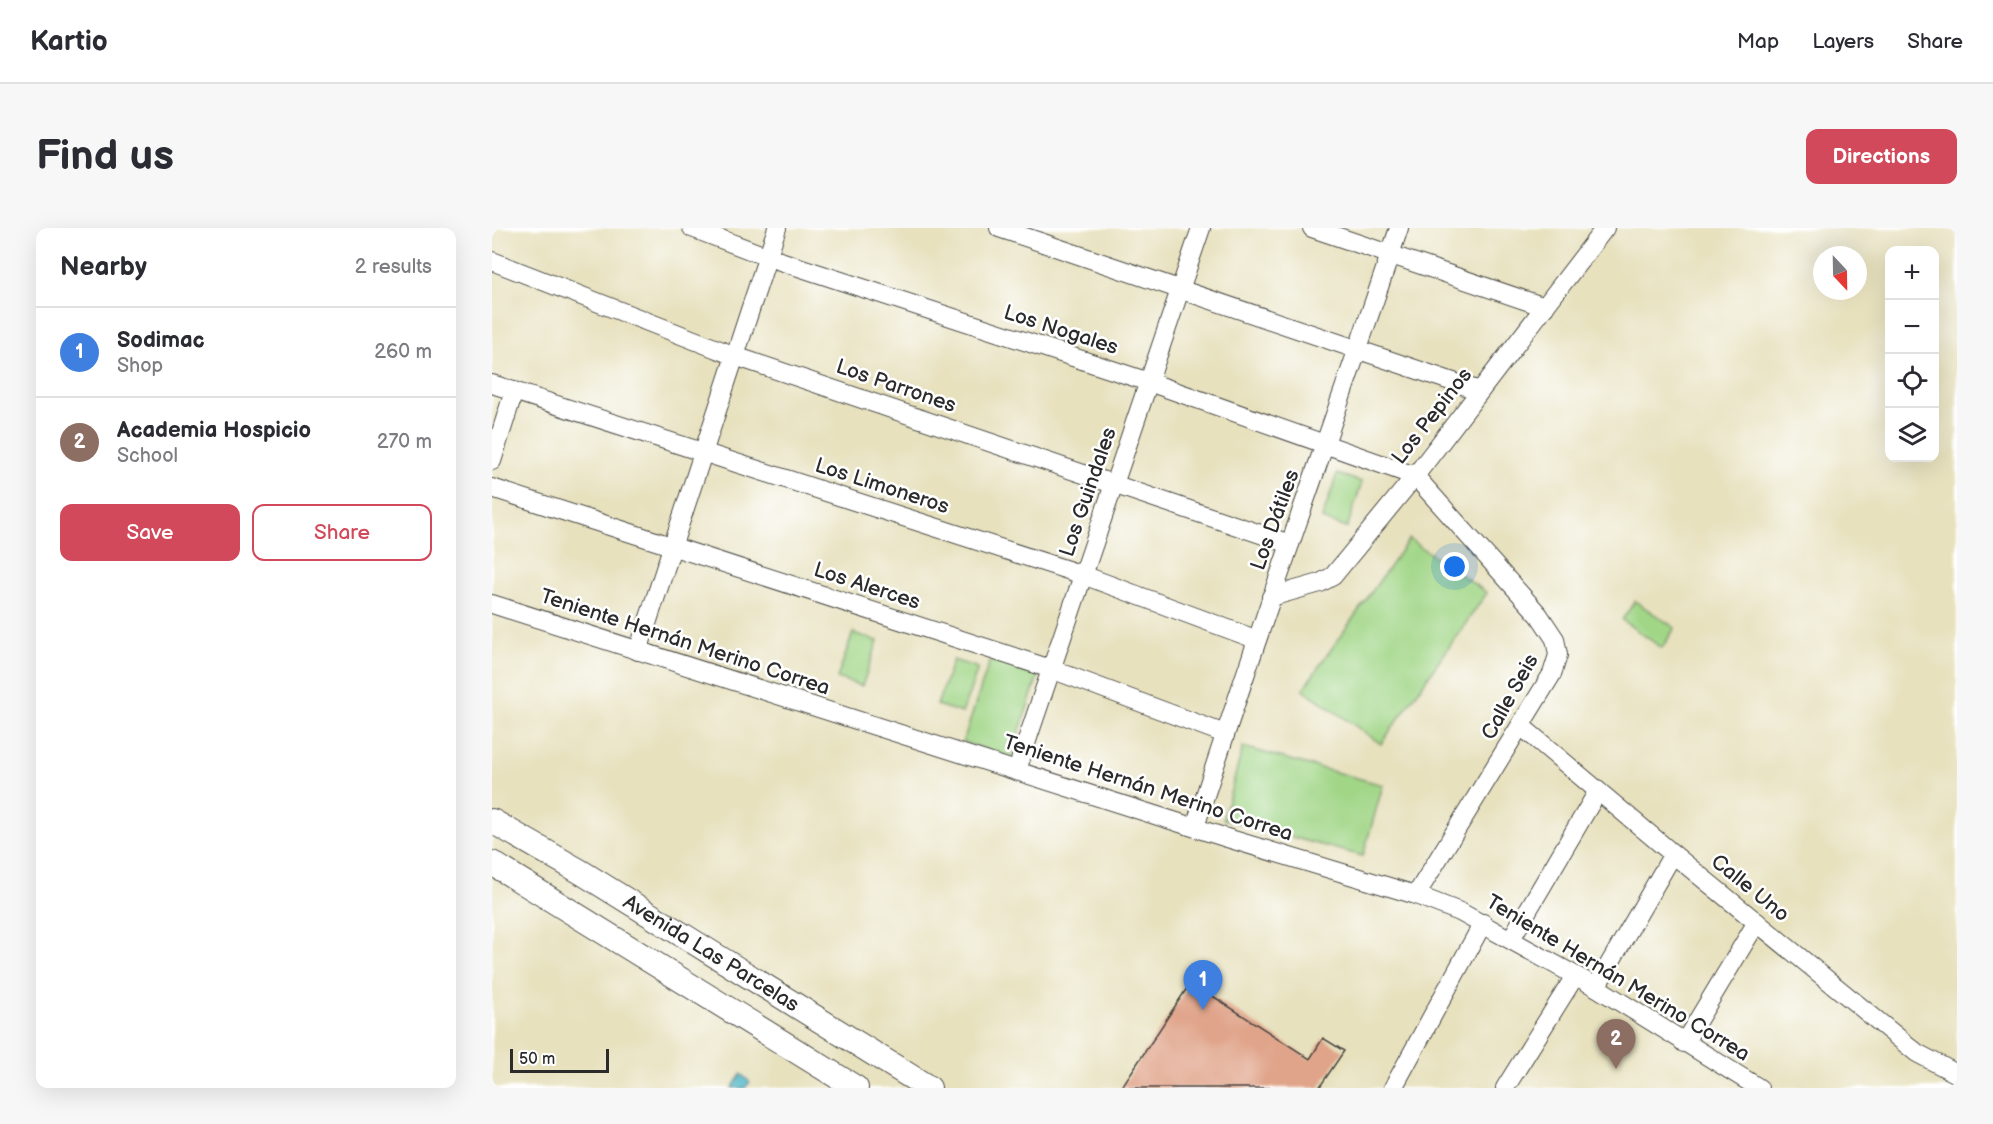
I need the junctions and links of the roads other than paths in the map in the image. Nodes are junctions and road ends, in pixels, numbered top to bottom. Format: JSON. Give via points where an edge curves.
{"nodes":[{"id":1,"x":692,"y":228,"type":"edge"},
{"id":2,"x":777,"y":228,"type":"edge"},
{"id":3,"x":999,"y":228,"type":"edge"},
{"id":4,"x":1201,"y":228,"type":"edge"},
{"id":5,"x":1312,"y":228,"type":"edge"},
{"id":6,"x":1399,"y":228,"type":"edge"},
{"id":7,"x":1605,"y":228,"type":"edge"},
{"id":8,"x":1390,"y":254,"type":"junction"},
{"id":9,"x":768,"y":257,"type":"junction"},
{"id":10,"x":492,"y":261,"type":"edge"},
{"id":11,"x":1180,"y":289,"type":"junction"},
{"id":12,"x":1545,"y":307,"type":"junction"},
{"id":13,"x":1358,"y":350,"type":"junction"},
{"id":14,"x":735,"y":356,"type":"junction"},
{"id":15,"x":1149,"y":382,"type":"junction"},
{"id":16,"x":492,"y":384,"type":"edge"},
{"id":17,"x":514,"y":391,"type":"junction"},
{"id":18,"x":1480,"y":391,"type":"junction"},
{"id":19,"x":1326,"y":445,"type":"junction"},
{"id":20,"x":703,"y":452,"type":"junction"},
{"id":21,"x":492,"y":461,"type":"edge"},
{"id":22,"x":1414,"y":476,"type":"junction"},
{"id":23,"x":1114,"y":484,"type":"junction"},
{"id":24,"x":492,"y":488,"type":"edge"},
{"id":25,"x":1290,"y":544,"type":"junction"},
{"id":26,"x":672,"y":546,"type":"junction"},
{"id":27,"x":1083,"y":575,"type":"junction"},
{"id":28,"x":1271,"y":597,"type":"junction"},
{"id":29,"x":492,"y":604,"type":"edge"},
{"id":30,"x":1255,"y":639,"type":"junction"},
{"id":31,"x":638,"y":651,"type":"junction"},
{"id":32,"x":1051,"y":669,"type":"junction"},
{"id":33,"x":1521,"y":726,"type":"junction"},
{"id":34,"x":1225,"y":734,"type":"junction"},
{"id":35,"x":1017,"y":770,"type":"junction"},
{"id":36,"x":1598,"y":791,"type":"junction"},
{"id":37,"x":492,"y":820,"type":"edge"},
{"id":38,"x":1195,"y":827,"type":"junction"},
{"id":39,"x":1673,"y":854,"type":"junction"},
{"id":40,"x":492,"y":863,"type":"edge"},
{"id":41,"x":1416,"y":896,"type":"junction"},
{"id":42,"x":1756,"y":922,"type":"junction"},
{"id":43,"x":1483,"y":923,"type":"junction"},
{"id":44,"x":1511,"y":939,"type":"junction"},
{"id":45,"x":1575,"y":976,"type":"junction"},
{"id":46,"x":1596,"y":987,"type":"junction"},
{"id":47,"x":826,"y":1024,"type":"junction"},
{"id":48,"x":1684,"y":1043,"type":"junction"},
{"id":49,"x":788,"y":1046,"type":"junction"},
{"id":50,"x":1957,"y":1074,"type":"edge"},
{"id":51,"x":856,"y":1088,"type":"edge"},
{"id":52,"x":929,"y":1088,"type":"edge"},
{"id":53,"x":1393,"y":1088,"type":"edge"},
{"id":54,"x":1505,"y":1088,"type":"edge"},
{"id":55,"x":1759,"y":1088,"type":"edge"}],
"edges":[{"from":1,"to":9,"type":"street","name":"Los Nogales"},
{"from":2,"to":9,"type":"street"},
{"from":3,"to":11,"type":"street"},
{"from":4,"to":11,"type":"street","name":"Los Guindales"},
{"from":5,"to":8,"type":"street"},
{"from":6,"to":8,"type":"street","name":"Los Dátiles"},
{"from":7,"to":12,"type":"street","name":"Los Pepinos"},
{"from":8,"to":12,"type":"street"},
{"from":8,"to":13,"type":"street","name":"Los Dátiles"},
{"from":9,"to":14,"type":"street"},
{"from":9,"to":15,"type":"street","name":"Los Nogales"},
{"from":10,"to":14,"type":"street","name":"Los Parrones"},
{"from":11,"to":13,"type":"street"},
{"from":11,"to":15,"type":"street","name":"Los Guindales"},
{"from":12,"to":18,"type":"street","name":"Los Pepinos"},
{"from":13,"to":18,"type":"street"},
{"from":13,"to":19,"type":"street","name":"Los Dátiles"},
{"from":14,"to":20,"type":"street"},
{"from":14,"to":23,"type":"street","name":"Los Parrones"},
{"from":15,"to":19,"type":"street","name":"Los Nogales"},
{"from":15,"to":23,"type":"street","name":"Los Guindales"},
{"from":16,"to":17,"type":"street","name":"Los Limoneros"},
{"from":17,"to":20,"type":"street","name":"Los Limoneros"},
{"from":17,"to":21,"type":"street"},
{"from":18,"to":22,"type":"street","name":"Los Pepinos"},
{"from":19,"to":22,"type":"street","name":"Los Nogales"},
{"from":19,"to":25,"type":"street","name":"Los Dátiles"},
{"from":20,"to":26,"type":"street"},
{"from":20,"to":27,"type":"street","name":"Los Limoneros"},
{"from":22,"to":28,"type":"street","name":"Los Pepinos","via":[[1333,576]]},
{"from":22,"to":33,"type":"street","name":"Calle Seis","via":[[1539,615],[1555,639],[1558,655],[1552,674]]},
{"from":23,"to":25,"type":"street","name":"Los Parrones"},
{"from":23,"to":27,"type":"street","name":"Los Guindales"},
{"from":24,"to":26,"type":"street","name":"Los Alerces"},
{"from":25,"to":28,"type":"street","name":"Los Dátiles"},
{"from":26,"to":31,"type":"street"},
{"from":26,"to":32,"type":"street","name":"Los Alerces"},
{"from":27,"to":30,"type":"street","name":"Los Limoneros"},
{"from":27,"to":32,"type":"street","name":"Los Guindales"},
{"from":28,"to":30,"type":"street","name":"Los Dátiles"},
{"from":29,"to":31,"type":"street","name":"Teniente Hernán Merino Correa"},
{"from":30,"to":34,"type":"street","name":"Los Dátiles"},
{"from":31,"to":35,"type":"street","name":"Teniente Hernán Merino Correa"},
{"from":32,"to":34,"type":"street","name":"Los Alerces"},
{"from":32,"to":35,"type":"street","name":"Los Guindales"},
{"from":33,"to":36,"type":"street","name":"Calle Uno"},
{"from":33,"to":41,"type":"street","name":"Calle Seis"},
{"from":34,"to":38,"type":"street","name":"Los Dátiles"},
{"from":35,"to":38,"type":"street","name":"Teniente Hernán Merino Correa"},
{"from":36,"to":39,"type":"street","name":"Calle Uno"},
{"from":36,"to":44,"type":"street"},
{"from":37,"to":47,"type":"main road","name":"Avenida Las Parcelas"},
{"from":38,"to":41,"type":"street","name":"Teniente Hernán Merino Correa"},
{"from":39,"to":42,"type":"street","name":"Calle Uno"},
{"from":39,"to":46,"type":"street"},
{"from":40,"to":49,"type":"main road","name":"Avenida Las Parcelas"},
{"from":41,"to":43,"type":"street","name":"Teniente Hernán Merino Correa"},
{"from":42,"to":48,"type":"street"},
{"from":42,"to":50,"type":"street","name":"Calle Uno","via":[[1917,1053]]},
{"from":43,"to":44,"type":"street","name":"Teniente Hernán Merino Correa"},
{"from":43,"to":53,"type":"street"},
{"from":44,"to":45,"type":"street","name":"Teniente Hernán Merino Correa"},
{"from":45,"to":46,"type":"street","name":"Teniente Hernán Merino Correa"},
{"from":45,"to":54,"type":"street"},
{"from":46,"to":48,"type":"street","name":"Teniente Hernán Merino Correa"},
{"from":47,"to":49,"type":"main road","via":[[806,1044]]},
{"from":47,"to":52,"type":"main road","name":"Avenida Las Parcelas"},
{"from":48,"to":55,"type":"street","name":"Teniente Hernán Merino Correa"},
{"from":49,"to":51,"type":"main road","name":"Avenida Las Parcelas"}]}
